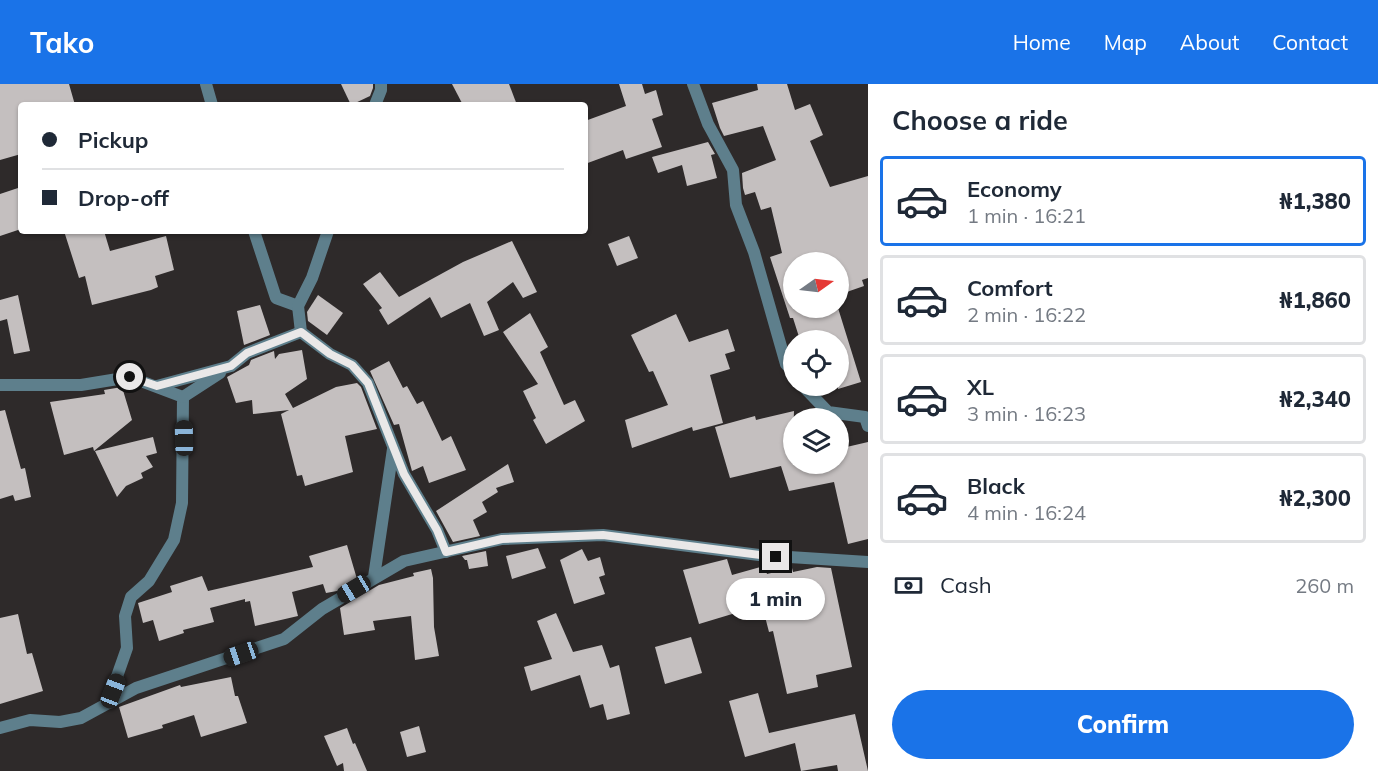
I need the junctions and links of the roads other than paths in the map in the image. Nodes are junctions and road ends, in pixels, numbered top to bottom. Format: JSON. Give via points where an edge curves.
{"nodes":[{"id":1,"x":206,"y":84,"type":"edge"},
{"id":2,"x":381,"y":84,"type":"edge"},
{"id":3,"x":693,"y":84,"type":"edge"},
{"id":4,"x":212,"y":102,"type":"edge"},
{"id":5,"x":376,"y":102,"type":"edge"},
{"id":6,"x":255,"y":234,"type":"edge"},
{"id":7,"x":327,"y":234,"type":"edge"},
{"id":8,"x":298,"y":306,"type":"junction"},
{"id":9,"x":301,"y":332,"type":"junction"},
{"id":10,"x":783,"y":354,"type":"edge"},
{"id":11,"x":231,"y":366,"type":"junction"},
{"id":12,"x":0,"y":385,"type":"edge"},
{"id":13,"x":157,"y":386,"type":"junction"},
{"id":14,"x":813,"y":396,"type":"edge"},
{"id":15,"x":183,"y":397,"type":"junction"},
{"id":16,"x":868,"y":426,"type":"edge"},
{"id":17,"x":393,"y":447,"type":"junction"},
{"id":18,"x":446,"y":552,"type":"junction"},
{"id":19,"x":868,"y":562,"type":"edge"},
{"id":20,"x":374,"y":577,"type":"junction"},
{"id":21,"x":108,"y":702,"type":"junction"},
{"id":22,"x":0,"y":728,"type":"edge"}],
"edges":[{"from":1,"to":4,"type":"street"},
{"from":2,"to":5,"type":"street"},
{"from":3,"to":10,"type":"street","via":[[708,124],[733,170],[736,205]]},
{"from":6,"to":8,"type":"street","via":[[276,298]]},
{"from":7,"to":8,"type":"street"},
{"from":8,"to":9,"type":"street"},
{"from":9,"to":11,"type":"street","via":[[247,353]]},
{"from":9,"to":17,"type":"street","via":[[352,365],[368,383]]},
{"from":11,"to":13,"type":"street"},
{"from":11,"to":15,"type":"street"},
{"from":12,"to":13,"type":"street","via":[[81,385],[130,377]]},
{"from":13,"to":15,"type":"street"},
{"from":14,"to":16,"type":"street","via":[[828,412],[865,417]]},
{"from":15,"to":21,"type":"street","via":[[182,503],[174,540],[149,581],[131,597],[125,616],[127,648]]},
{"from":17,"to":18,"type":"street"},
{"from":17,"to":20,"type":"street"},
{"from":18,"to":19,"type":"street","via":[[502,539],[603,535],[759,555]]},
{"from":18,"to":20,"type":"street","via":[[404,561]]},
{"from":20,"to":21,"type":"street","via":[[322,609],[284,639],[136,688]]},
{"from":21,"to":22,"type":"street","via":[[81,718],[60,722],[30,720]]}]}
